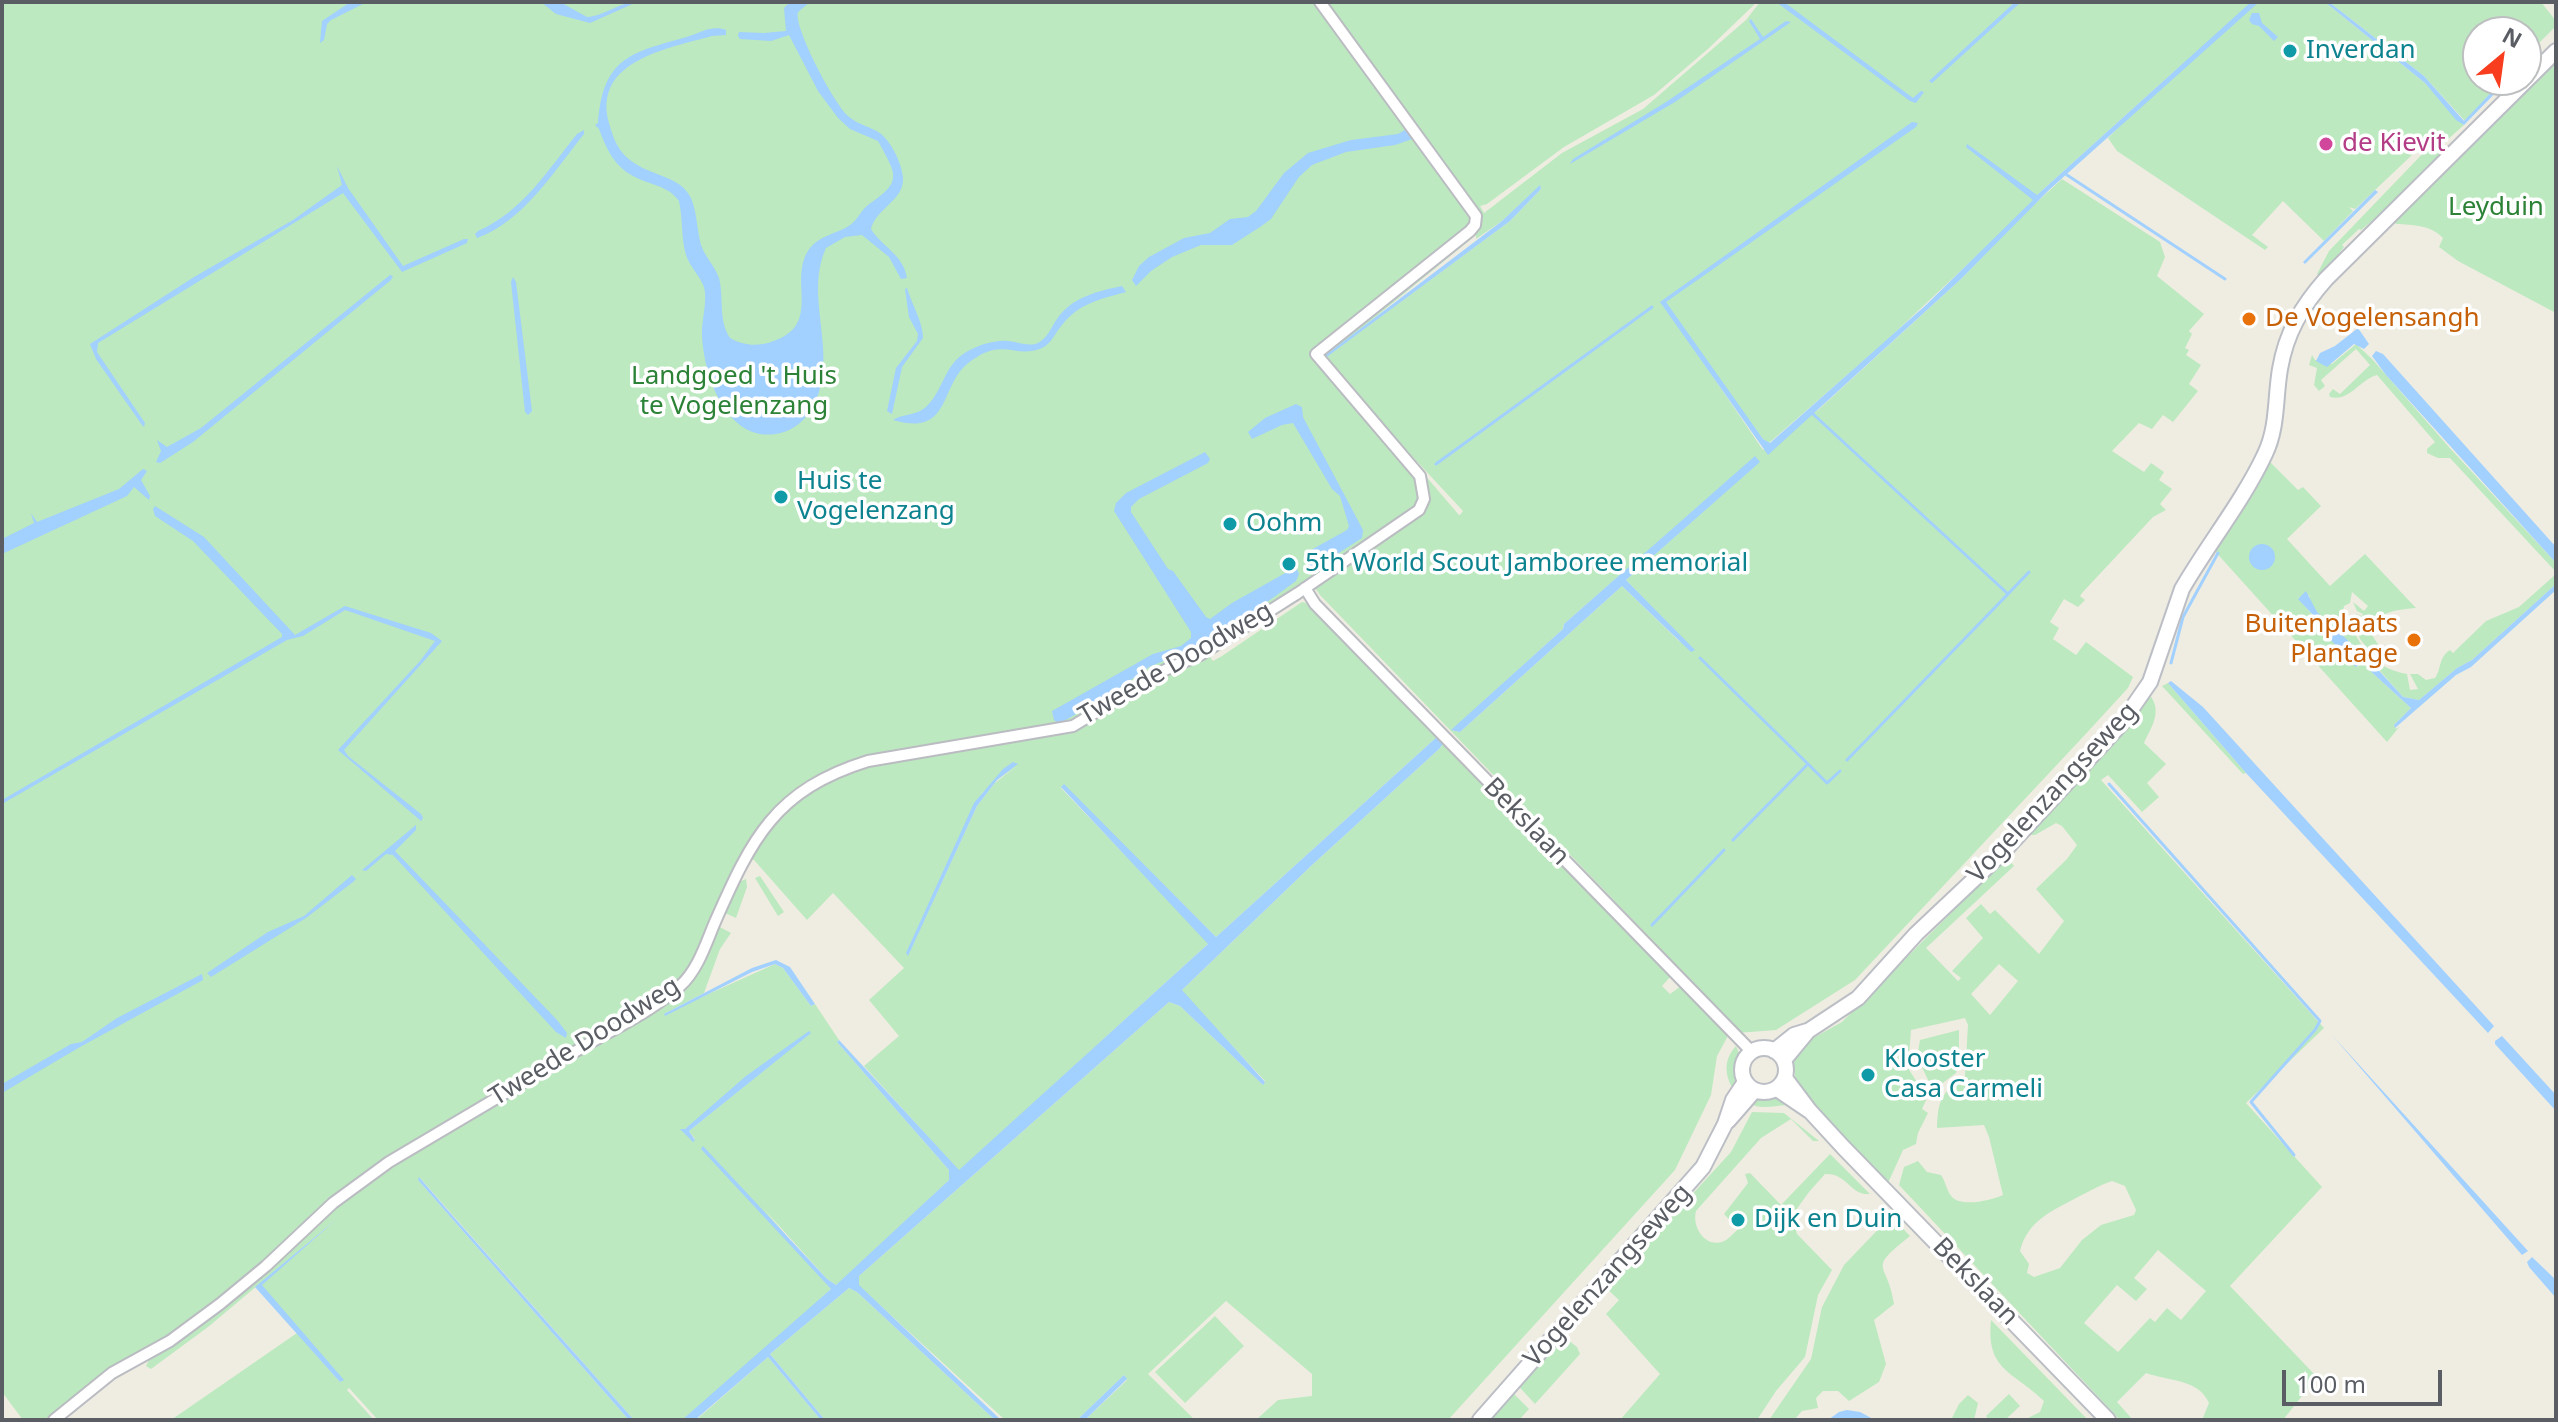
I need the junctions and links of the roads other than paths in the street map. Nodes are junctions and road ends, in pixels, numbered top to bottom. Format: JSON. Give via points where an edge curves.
{"nodes":[{"id":1,"x":1320,"y":2,"type":"edge"},
{"id":2,"x":2556,"y":51,"type":"edge"},
{"id":3,"x":1305,"y":588,"type":"junction"},
{"id":4,"x":1752,"y":1052,"type":"junction"},
{"id":5,"x":1779,"y":1055,"type":"junction"},
{"id":6,"x":1781,"y":1083,"type":"junction"},
{"id":7,"x":1750,"y":1086,"type":"junction"},
{"id":8,"x":54,"y":1420,"type":"edge"},
{"id":9,"x":1480,"y":1420,"type":"edge"},
{"id":10,"x":2108,"y":1420,"type":"edge"}],
"edges":[{"from":1,"to":3,"type":"street","name":"Tweede Doodweg","via":[[1476,216],[1470,231],[1316,354],[1410,461],[1420,476],[1424,499],[1419,510]]},
{"from":2,"to":5,"type":"main road","name":"Vogelenzangseweg","via":[[2299,311],[2279,370],[2266,453],[2182,589],[2152,678],[2121,724],[1858,998],[1794,1035]]},
{"from":3,"to":4,"type":"street","name":"Bekslaan"},
{"from":3,"to":8,"type":"street","name":"Tweede Doodweg","via":[[1073,726],[868,761],[800,791],[759,837],[695,966],[678,988],[353,1186],[220,1304],[170,1341],[112,1373]]},
{"from":4,"to":5,"type":"main road"},
{"from":4,"to":7,"type":"main road","via":[[1742,1073]]},
{"from":5,"to":6,"type":"main road","via":[[1786,1067]]},
{"from":6,"to":7,"type":"main road","via":[[1768,1092]]},
{"from":6,"to":10,"type":"main road","name":"Bekslaan"},
{"from":7,"to":9,"type":"main road","name":"Vogelenzangseweg","via":[[1733,1100],[1690,1184]]}]}
